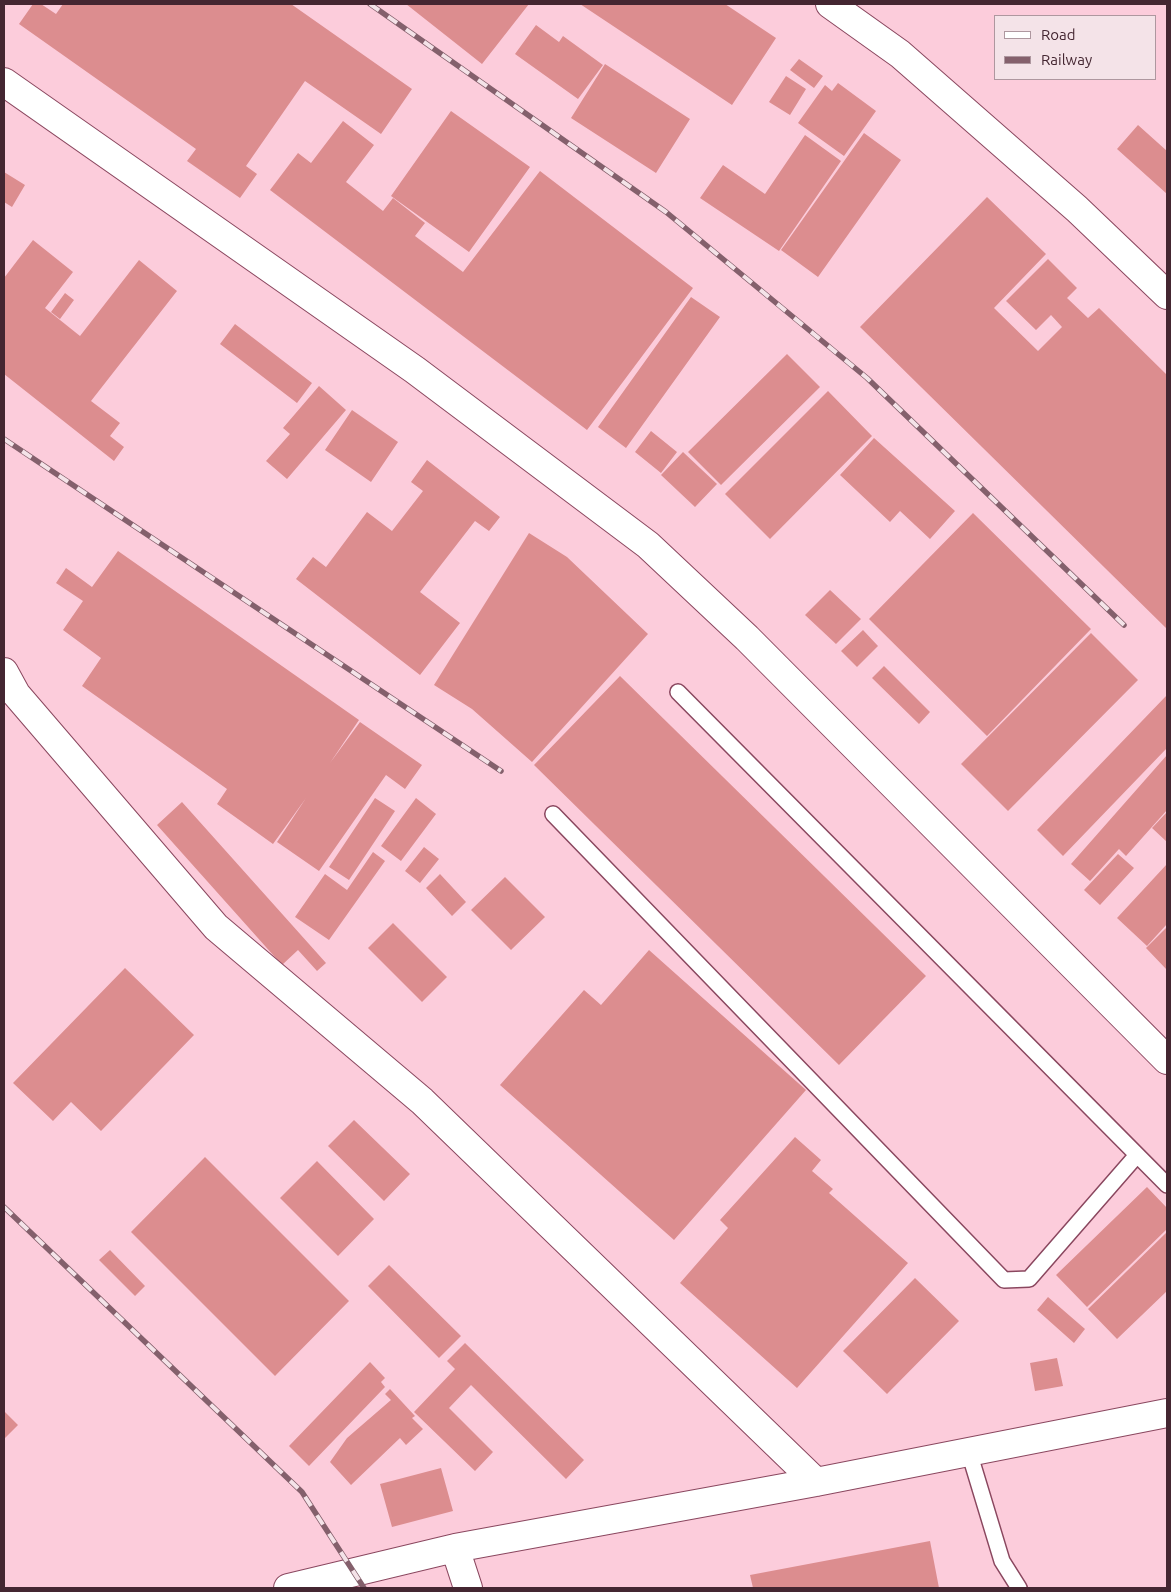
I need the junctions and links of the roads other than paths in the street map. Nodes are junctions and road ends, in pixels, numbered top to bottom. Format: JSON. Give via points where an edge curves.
{"nodes":[{"id":1,"x":830,"y":4,"type":"edge"},
{"id":2,"x":4,"y":82,"type":"edge"},
{"id":3,"x":1167,"y":295,"type":"edge"},
{"id":4,"x":4,"y":672,"type":"edge"},
{"id":5,"x":678,"y":692,"type":"dead end"},
{"id":6,"x":553,"y":814,"type":"dead end"},
{"id":7,"x":1167,"y":1060,"type":"edge"},
{"id":8,"x":1137,"y":1155,"type":"junction"},
{"id":9,"x":1167,"y":1185,"type":"edge"},
{"id":10,"x":1167,"y":1412,"type":"edge"},
{"id":11,"x":969,"y":1452,"type":"junction"},
{"id":12,"x":816,"y":1482,"type":"junction"},
{"id":13,"x":455,"y":1548,"type":"junction"},
{"id":14,"x":288,"y":1588,"type":"edge"},
{"id":15,"x":468,"y":1588,"type":"edge"},
{"id":16,"x":1020,"y":1588,"type":"edge"}],
"edges":[{"from":1,"to":3,"type":"street","via":[[900,54],[1077,209]]},
{"from":2,"to":7,"type":"street","via":[[414,370],[648,545],[747,638]]},
{"from":4,"to":12,"type":"street","via":[[16,694],[216,927],[422,1101]]},
{"from":5,"to":8,"type":"lane"},
{"from":6,"to":8,"type":"lane","via":[[1004,1280],[1029,1279]]},
{"from":8,"to":9,"type":"lane"},
{"from":10,"to":11,"type":"street"},
{"from":11,"to":12,"type":"street"},
{"from":11,"to":16,"type":"lane","via":[[1002,1561]]},
{"from":12,"to":13,"type":"street"},
{"from":13,"to":14,"type":"street"},
{"from":13,"to":15,"type":"street"}]}
